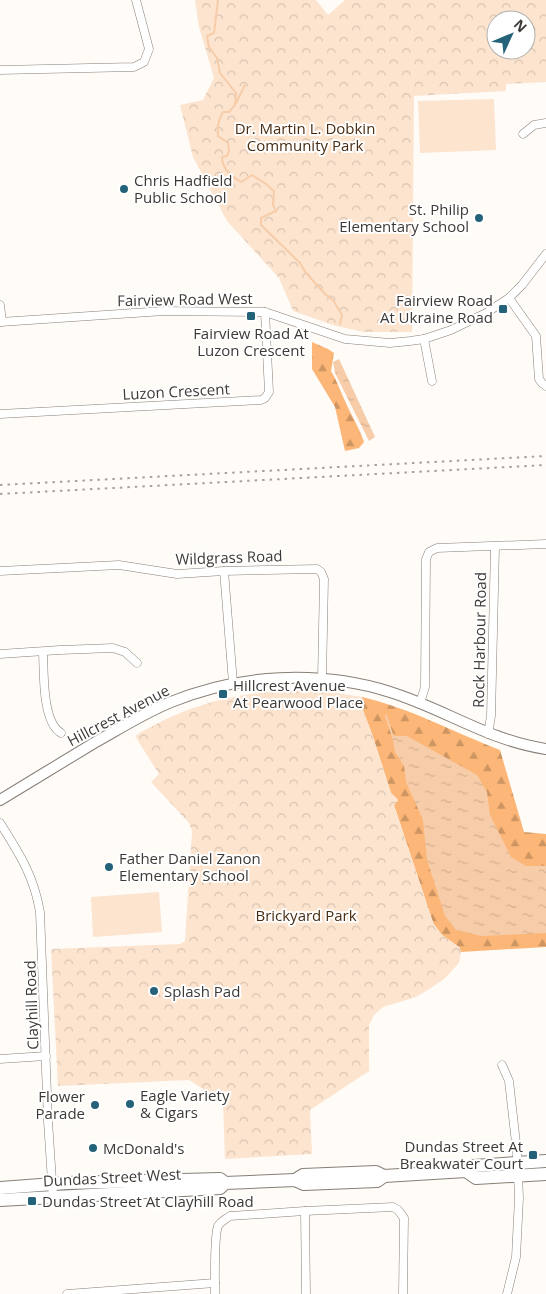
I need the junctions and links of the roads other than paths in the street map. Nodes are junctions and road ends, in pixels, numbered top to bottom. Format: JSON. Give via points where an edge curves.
{"nodes":[{"id":1,"x":136,"y":0,"type":"edge"},
{"id":2,"x":0,"y":70,"type":"edge"},
{"id":3,"x":546,"y":123,"type":"edge"},
{"id":4,"x":523,"y":134,"type":"dead end"},
{"id":5,"x":546,"y":254,"type":"edge"},
{"id":6,"x":509,"y":298,"type":"junction"},
{"id":7,"x":0,"y":305,"type":"edge"},
{"id":8,"x":265,"y":312,"type":"junction"},
{"id":9,"x":1,"y":322,"type":"edge"},
{"id":10,"x":424,"y":339,"type":"junction"},
{"id":11,"x":432,"y":381,"type":"dead end"},
{"id":12,"x":546,"y":386,"type":"edge"},
{"id":13,"x":0,"y":414,"type":"edge"},
{"id":14,"x":546,"y":544,"type":"edge"},
{"id":15,"x":495,"y":547,"type":"junction"},
{"id":16,"x":224,"y":570,"type":"junction"},
{"id":17,"x":0,"y":572,"type":"edge"},
{"id":18,"x":43,"y":652,"type":"junction"},
{"id":19,"x":0,"y":654,"type":"edge"},
{"id":20,"x":136,"y":663,"type":"dead end"},
{"id":21,"x":322,"y":679,"type":"junction"},
{"id":22,"x":233,"y":683,"type":"junction"},
{"id":23,"x":420,"y":703,"type":"junction"},
{"id":24,"x":61,"y":734,"type":"dead end"},
{"id":25,"x":488,"y":734,"type":"junction"},
{"id":26,"x":546,"y":749,"type":"edge"},
{"id":27,"x":0,"y":800,"type":"edge"},
{"id":28,"x":0,"y":823,"type":"edge"},
{"id":29,"x":46,"y":1056,"type":"junction"},
{"id":30,"x":0,"y":1059,"type":"edge"},
{"id":31,"x":502,"y":1065,"type":"dead end"},
{"id":32,"x":546,"y":1161,"type":"edge"},
{"id":33,"x":518,"y":1169,"type":"junction"},
{"id":34,"x":546,"y":1174,"type":"edge"},
{"id":35,"x":0,"y":1188,"type":"edge"},
{"id":36,"x":53,"y":1190,"type":"junction"},
{"id":37,"x":0,"y":1200,"type":"edge"},
{"id":38,"x":305,"y":1211,"type":"junction"},
{"id":39,"x":215,"y":1283,"type":"junction"},
{"id":40,"x":118,"y":1292,"type":"edge"},
{"id":41,"x":67,"y":1294,"type":"edge"},
{"id":42,"x":215,"y":1294,"type":"edge"},
{"id":43,"x":306,"y":1294,"type":"edge"},
{"id":44,"x":403,"y":1294,"type":"edge"},
{"id":45,"x":507,"y":1294,"type":"edge"}],
"edges":[{"from":1,"to":2,"type":"street","via":[[149,49],[144,62],[134,67]]},
{"from":3,"to":4,"type":"street","via":[[534,125]]},
{"from":5,"to":6,"type":"street","name":"Fairview Road West"},
{"from":6,"to":10,"type":"street","name":"Fairview Road West","via":[[469,322]]},
{"from":6,"to":12,"type":"street","via":[[536,336],[539,379]]},
{"from":7,"to":9,"type":"street"},
{"from":8,"to":9,"type":"street","name":"Fairview Road West","via":[[164,311]]},
{"from":8,"to":10,"type":"street","name":"Fairview Road West","via":[[345,340],[390,343]]},
{"from":8,"to":13,"type":"street","name":"Luzon Crescent","via":[[268,392],[261,400]]},
{"from":10,"to":11,"type":"street"},
{"from":14,"to":15,"type":"street"},
{"from":15,"to":23,"type":"street","via":[[436,548],[427,557],[426,683]]},
{"from":15,"to":25,"type":"street","name":"Rock Harbour Road"},
{"from":16,"to":17,"type":"street","name":"Wildgrass Road","via":[[178,574],[119,565]]},
{"from":16,"to":21,"type":"street","name":"Wildgrass Road","via":[[313,568],[321,572],[324,579]]},
{"from":16,"to":22,"type":"street"},
{"from":18,"to":19,"type":"street"},
{"from":18,"to":20,"type":"street","via":[[113,648],[124,652]]},
{"from":18,"to":24,"type":"street","via":[[48,716]]},
{"from":21,"to":22,"type":"street","name":"Hillcrest Avenue"},
{"from":21,"to":23,"type":"street","name":"Hillcrest Avenue","via":[[389,692]]},
{"from":22,"to":27,"type":"street","name":"Hillcrest Avenue","via":[[190,695],[147,713]]},
{"from":23,"to":25,"type":"street","name":"Hillcrest Avenue"},
{"from":25,"to":26,"type":"street","name":"Hillcrest Avenue"},
{"from":28,"to":29,"type":"street","name":"Clayhill Road","via":[[21,857],[37,894]]},
{"from":29,"to":30,"type":"street"},
{"from":29,"to":36,"type":"street","name":"Clayhill Road"},
{"from":31,"to":33,"type":"street","via":[[509,1080]]},
{"from":32,"to":33,"type":"main road","name":"Dundas Street West"},
{"from":33,"to":34,"type":"main road","name":"Dundas Street West"},
{"from":33,"to":36,"type":"main road","name":"Dundas Street West","via":[[476,1178],[466,1171],[384,1176],[377,1181],[225,1183],[220,1179]]},
{"from":33,"to":45,"type":"street","via":[[516,1257]]},
{"from":35,"to":36,"type":"main road","name":"Dundas Street West"},
{"from":36,"to":37,"type":"main road","name":"Dundas Street West"},
{"from":38,"to":39,"type":"street","via":[[230,1216],[223,1220],[216,1237]]},
{"from":38,"to":43,"type":"street"},
{"from":38,"to":44,"type":"street","via":[[392,1207],[398,1210],[404,1218]]},
{"from":39,"to":40,"type":"street"},
{"from":39,"to":42,"type":"street"},
{"from":40,"to":41,"type":"street"}]}
